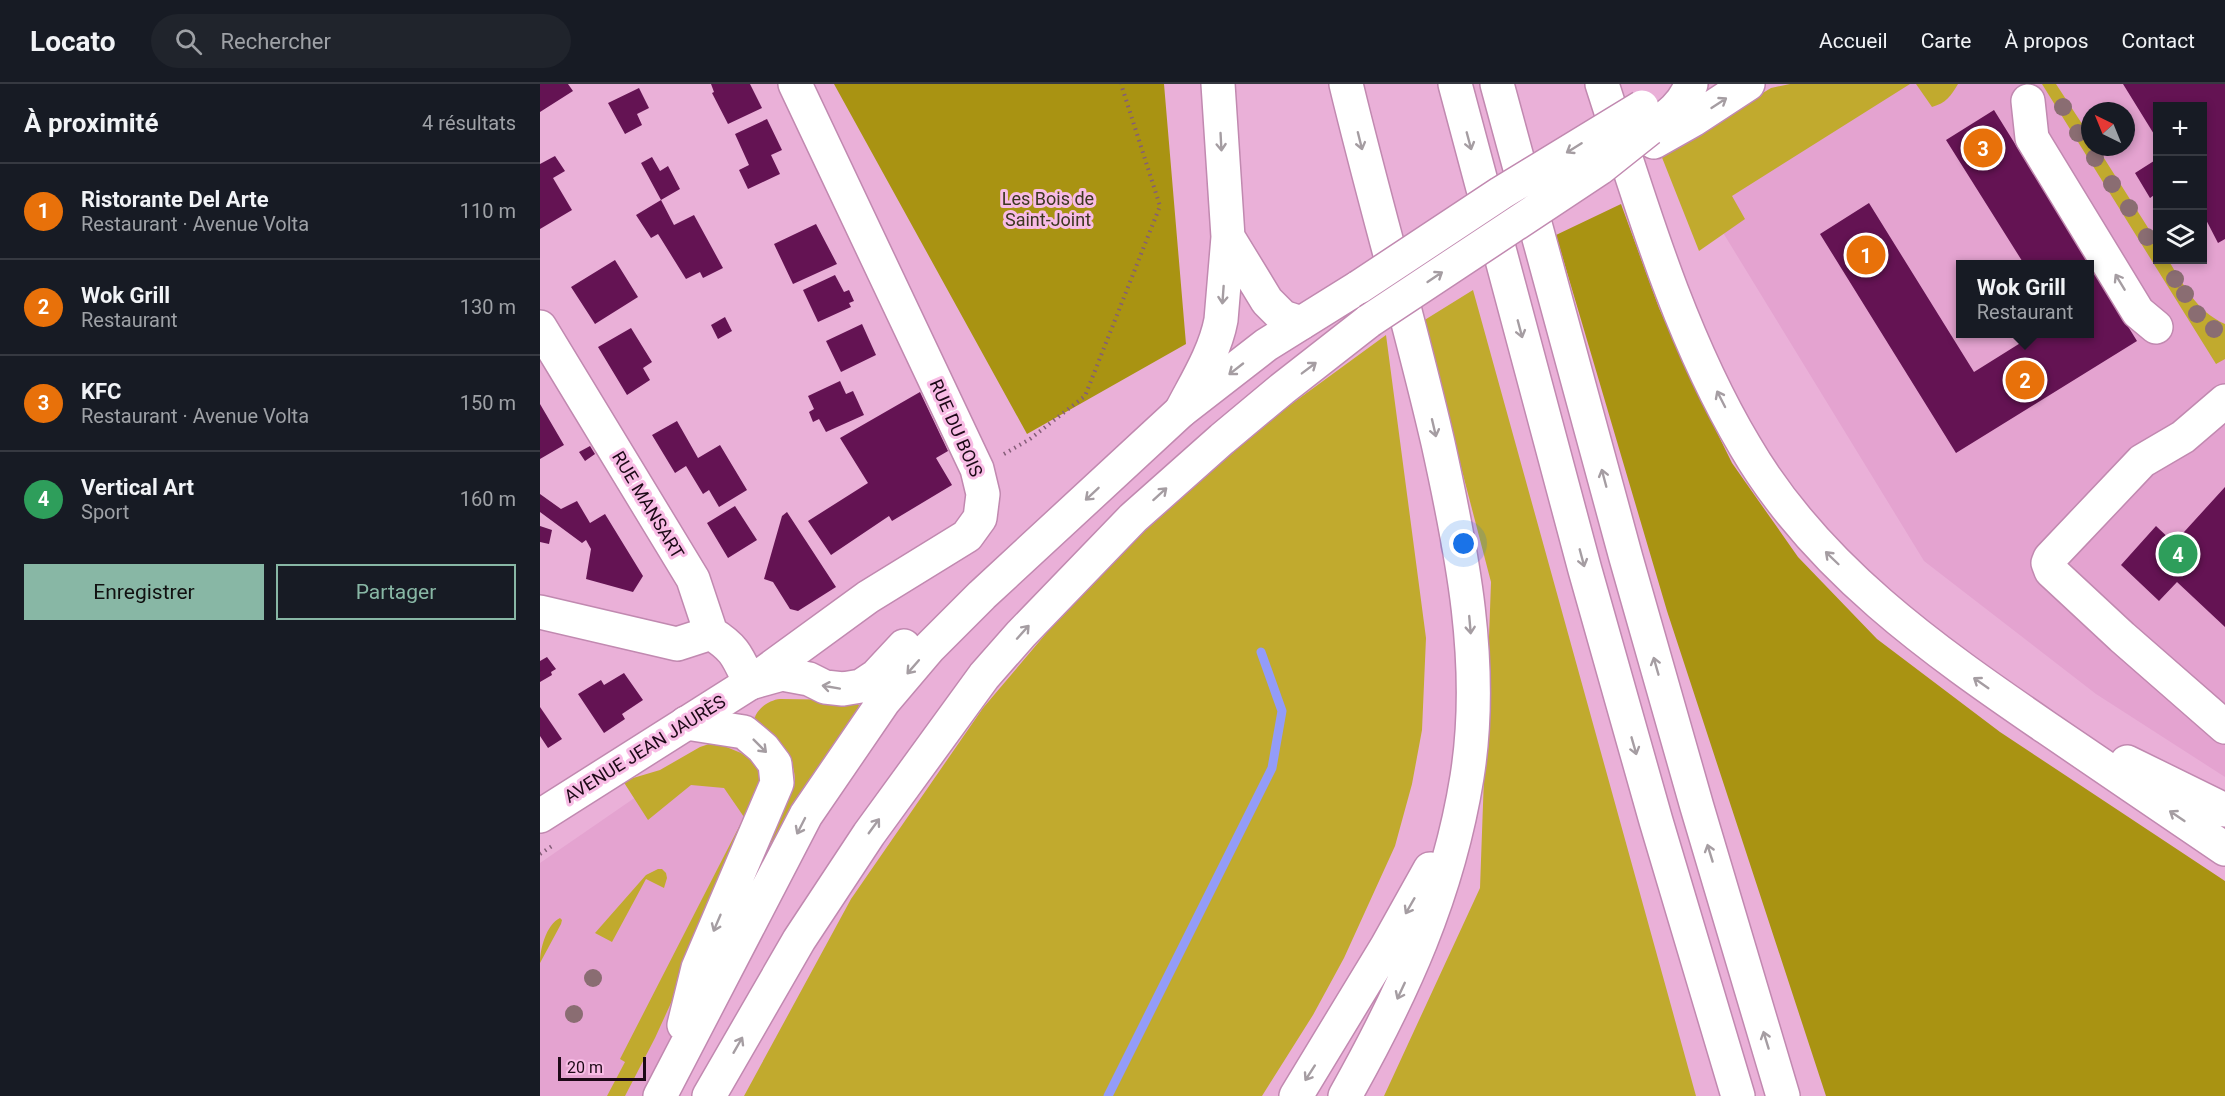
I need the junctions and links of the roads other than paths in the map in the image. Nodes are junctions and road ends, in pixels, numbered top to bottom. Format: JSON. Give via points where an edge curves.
{"nodes":[{"id":1,"x":795,"y":84,"type":"edge"},
{"id":2,"x":1218,"y":84,"type":"edge"},
{"id":3,"x":1347,"y":84,"type":"edge"},
{"id":4,"x":1455,"y":84,"type":"edge"},
{"id":5,"x":1497,"y":84,"type":"edge"},
{"id":6,"x":1602,"y":84,"type":"edge"},
{"id":7,"x":1678,"y":84,"type":"edge"},
{"id":8,"x":1691,"y":84,"type":"edge"},
{"id":9,"x":1748,"y":84,"type":"edge"},
{"id":10,"x":2028,"y":101,"type":"dead end"},
{"id":11,"x":1648,"y":126,"type":"junction"},
{"id":12,"x":1228,"y":237,"type":"junction"},
{"id":13,"x":1300,"y":323,"type":"junction"},
{"id":14,"x":540,"y":327,"type":"edge"},
{"id":15,"x":2156,"y":327,"type":"dead end"},
{"id":16,"x":1344,"y":342,"type":"junction"},
{"id":17,"x":2225,"y":401,"type":"edge"},
{"id":18,"x":1181,"y":411,"type":"junction"},
{"id":19,"x":982,"y":595,"type":"junction"},
{"id":20,"x":540,"y":612,"type":"edge"},
{"id":21,"x":711,"y":633,"type":"junction"},
{"id":22,"x":750,"y":682,"type":"junction"},
{"id":23,"x":2015,"y":706,"type":"junction"},
{"id":24,"x":686,"y":723,"type":"junction"},
{"id":25,"x":2225,"y":727,"type":"edge"},
{"id":26,"x":1467,"y":775,"type":"junction"},
{"id":27,"x":2225,"y":810,"type":"edge"},
{"id":28,"x":540,"y":816,"type":"edge"},
{"id":29,"x":2225,"y":849,"type":"edge"},
{"id":30,"x":666,"y":1086,"type":"edge"},
{"id":31,"x":709,"y":1096,"type":"edge"},
{"id":32,"x":1296,"y":1096,"type":"edge"},
{"id":33,"x":1345,"y":1096,"type":"edge"},
{"id":34,"x":1738,"y":1096,"type":"edge"},
{"id":35,"x":1783,"y":1096,"type":"edge"}],
"edges":[{"from":1,"to":22,"type":"main road","name":"RUE DU BOIS","via":[[977,469],[983,494],[980,518],[967,536],[868,597]]},
{"from":2,"to":12,"type":"main road","one_way":true},
{"from":3,"to":26,"type":"main road","one_way":true,"via":[[1421,370],[1463,567],[1474,669]]},
{"from":4,"to":34,"type":"main road","one_way":true,"via":[[1582,559]]},
{"from":35,"to":5,"type":"main road","one_way":true,"via":[[1629,570]]},
{"from":23,"to":6,"type":"main road","one_way":true,"via":[[1914,633],[1867,592],[1822,548],[1745,447],[1688,330]]},
{"from":7,"to":11,"type":"main road"},
{"from":8,"to":11,"type":"main road","via":[[1677,109]]},
{"from":11,"to":9,"type":"main road","one_way":true,"via":[[1693,120]]},
{"from":15,"to":10,"type":"main road","one_way":true,"via":[[2138,312],[2032,138]]},
{"from":11,"to":13,"type":"main road","one_way":true,"bridge":true,"via":[[1501,194]]},
{"from":16,"to":11,"type":"main road","one_way":true,"bridge":true,"via":[[1369,321],[1600,168]]},
{"from":12,"to":13,"type":"main road","via":[[1267,301],[1283,317]]},
{"from":12,"to":18,"type":"main road","one_way":true,"via":[[1219,333]]},
{"from":13,"to":16,"type":"main road"},
{"from":13,"to":18,"type":"main road","one_way":true},
{"from":14,"to":21,"type":"main road","name":"RUE MANSART","via":[[693,579]]},
{"from":31,"to":16,"type":"main road","one_way":true,"via":[[799,940],[868,834],[984,676],[1133,518],[1291,381]]},
{"from":17,"to":25,"type":"main road","via":[[2183,437],[2142,461],[2048,563],[2051,571],[2122,637]]},
{"from":18,"to":19,"type":"main road","one_way":true},
{"from":19,"to":22,"type":"main road","one_way":true,"via":[[920,628],[876,676],[861,686],[825,687],[809,679],[782,674]]},
{"from":19,"to":30,"type":"main road","one_way":true,"via":[[884,701],[806,815]]},
{"from":20,"to":21,"type":"main road","via":[[677,644]]},
{"from":21,"to":22,"type":"main road","via":[[729,644]]},
{"from":22,"to":24,"type":"main road","name":"AVENUE JEAN JAURÈS"},
{"from":23,"to":27,"type":"main road"},
{"from":29,"to":23,"type":"main road","one_way":true},
{"from":24,"to":28,"type":"main road","name":"AVENUE JEAN JAURÈS"},
{"from":24,"to":30,"type":"main road","one_way":true,"via":[[744,732],[775,764],[777,783],[698,968]]},
{"from":26,"to":32,"type":"main road","one_way":true,"via":[[1421,887]]},
{"from":26,"to":33,"type":"main road","one_way":true,"via":[[1446,873],[1423,937],[1397,998]]}]}
